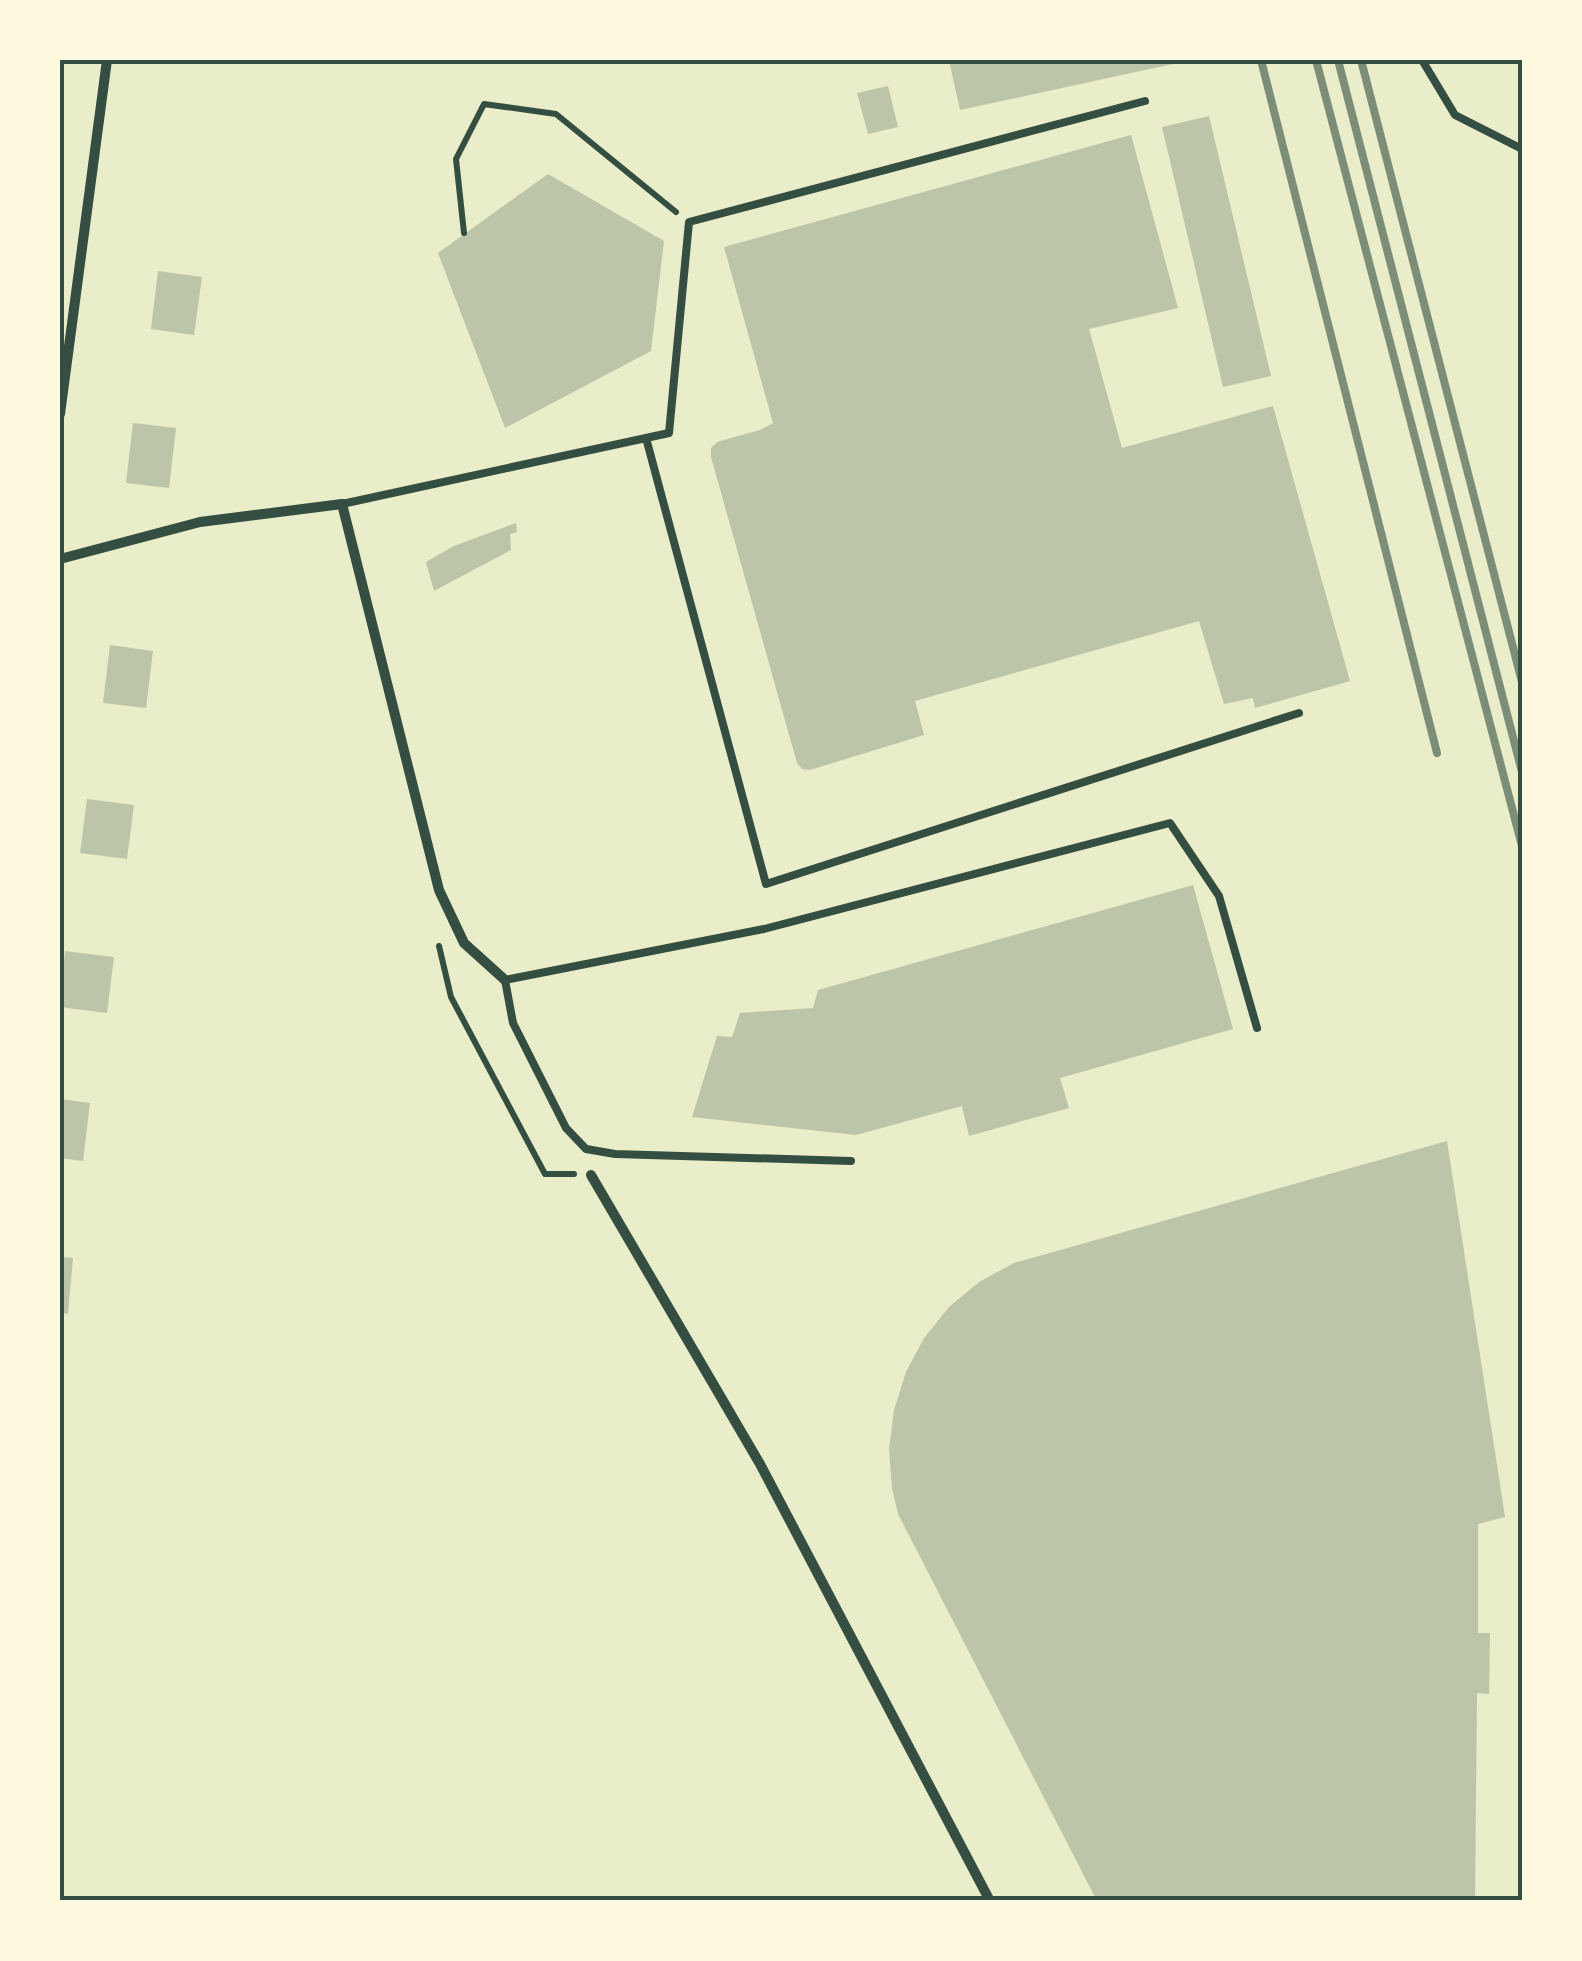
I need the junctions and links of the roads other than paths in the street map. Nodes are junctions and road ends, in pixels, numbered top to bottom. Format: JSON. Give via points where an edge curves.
{"nodes":[{"id":1,"x":107,"y":60,"type":"edge"},
{"id":2,"x":1422,"y":60,"type":"edge"},
{"id":3,"x":1145,"y":101,"type":"dead end"},
{"id":4,"x":1522,"y":150,"type":"edge"},
{"id":5,"x":64,"y":352,"type":"edge"},
{"id":6,"x":60,"y":414,"type":"edge"},
{"id":7,"x":646,"y":438,"type":"junction"},
{"id":8,"x":342,"y":504,"type":"junction"},
{"id":9,"x":60,"y":559,"type":"edge"},
{"id":10,"x":1300,"y":713,"type":"dead end"},
{"id":11,"x":505,"y":980,"type":"junction"},
{"id":12,"x":1258,"y":1028,"type":"dead end"},
{"id":13,"x":852,"y":1162,"type":"dead end"},
{"id":14,"x":591,"y":1174,"type":"road end"},
{"id":15,"x":990,"y":1901,"type":"edge"}],
"edges":[{"from":1,"to":5,"type":"street"},
{"from":2,"to":4,"type":"lane","via":[[1454,115]]},
{"from":3,"to":7,"type":"lane","via":[[689,222],[669,433]]},
{"from":5,"to":6,"type":"street"},
{"from":7,"to":8,"type":"lane"},
{"from":7,"to":10,"type":"lane","via":[[766,884]]},
{"from":8,"to":9,"type":"street","via":[[200,522]]},
{"from":8,"to":11,"type":"street","via":[[439,890],[464,943]]},
{"from":11,"to":12,"type":"lane","via":[[764,929],[1170,823],[1219,896]]},
{"from":11,"to":13,"type":"lane","via":[[513,1023],[566,1128],[586,1149]]},
{"from":14,"to":15,"type":"street","via":[[760,1464]]}]}
